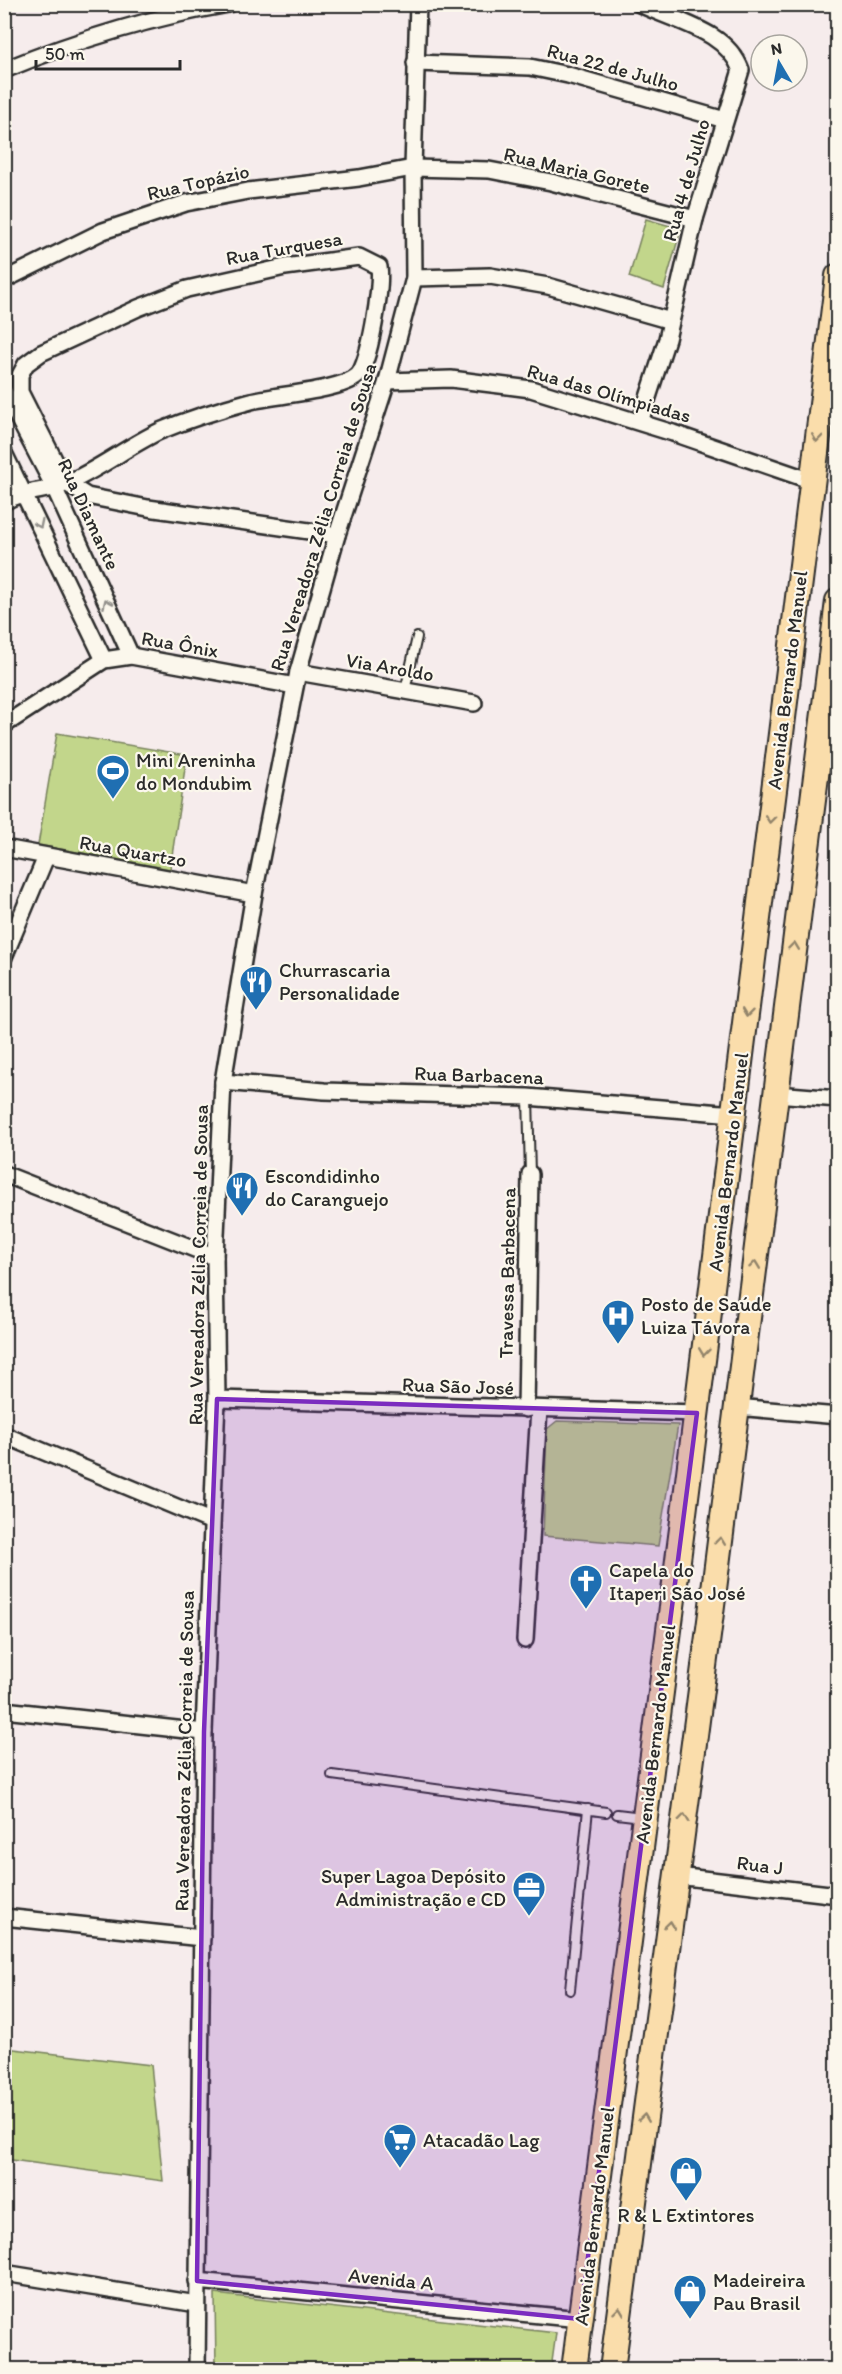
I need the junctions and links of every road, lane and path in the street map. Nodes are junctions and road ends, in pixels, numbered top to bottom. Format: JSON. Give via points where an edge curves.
{"nodes":[{"id":1,"x":230,"y":4,"type":"edge"},
{"id":2,"x":418,"y":4,"type":"edge"},
{"id":3,"x":640,"y":4,"type":"edge"},
{"id":4,"x":415,"y":63,"type":"junction"},
{"id":5,"x":4,"y":70,"type":"edge"},
{"id":6,"x":725,"y":120,"type":"junction"},
{"id":7,"x":413,"y":168,"type":"junction"},
{"id":8,"x":695,"y":219,"type":"junction"},
{"id":9,"x":837,"y":276,"type":"edge"},
{"id":10,"x":414,"y":278,"type":"junction"},
{"id":11,"x":4,"y":280,"type":"edge"},
{"id":12,"x":671,"y":321,"type":"junction"},
{"id":13,"x":387,"y":381,"type":"junction"},
{"id":14,"x":4,"y":391,"type":"edge"},
{"id":15,"x":640,"y":422,"type":"junction"},
{"id":16,"x":4,"y":453,"type":"edge"},
{"id":17,"x":812,"y":481,"type":"junction"},
{"id":18,"x":60,"y":485,"type":"junction"},
{"id":19,"x":24,"y":492,"type":"junction"},
{"id":20,"x":4,"y":502,"type":"edge"},
{"id":21,"x":337,"y":535,"type":"junction"},
{"id":22,"x":837,"y":601,"type":"edge"},
{"id":23,"x":417,"y":637,"type":"dead end"},
{"id":24,"x":131,"y":656,"type":"junction"},
{"id":25,"x":104,"y":660,"type":"junction"},
{"id":26,"x":296,"y":679,"type":"junction"},
{"id":27,"x":788,"y":681,"type":"junction"},
{"id":28,"x":405,"y":691,"type":"junction"},
{"id":29,"x":827,"y":691,"type":"junction"},
{"id":30,"x":474,"y":703,"type":"dead end"},
{"id":31,"x":782,"y":724,"type":"junction"},
{"id":32,"x":4,"y":725,"type":"edge"},
{"id":33,"x":821,"y":731,"type":"junction"},
{"id":34,"x":4,"y":848,"type":"edge"},
{"id":35,"x":46,"y":857,"type":"junction"},
{"id":36,"x":254,"y":894,"type":"junction"},
{"id":37,"x":4,"y":957,"type":"edge"},
{"id":38,"x":224,"y":1082,"type":"junction"},
{"id":39,"x":776,"y":1094,"type":"junction"},
{"id":40,"x":528,"y":1097,"type":"junction"},
{"id":41,"x":837,"y":1099,"type":"edge"},
{"id":42,"x":734,"y":1114,"type":"junction"},
{"id":43,"x":530,"y":1173,"type":"joint"},
{"id":44,"x":4,"y":1174,"type":"edge"},
{"id":45,"x":215,"y":1257,"type":"junction"},
{"id":46,"x":217,"y":1399,"type":"junction"},
{"id":47,"x":736,"y":1407,"type":"junction"},
{"id":48,"x":532,"y":1409,"type":"junction"},
{"id":49,"x":697,"y":1413,"type":"junction"},
{"id":50,"x":837,"y":1416,"type":"edge"},
{"id":51,"x":4,"y":1435,"type":"edge"},
{"id":52,"x":210,"y":1521,"type":"junction"},
{"id":53,"x":672,"y":1607,"type":"junction"},
{"id":54,"x":711,"y":1613,"type":"junction"},
{"id":55,"x":525,"y":1640,"type":"dead end"},
{"id":56,"x":667,"y":1648,"type":"junction"},
{"id":57,"x":706,"y":1651,"type":"junction"},
{"id":58,"x":4,"y":1710,"type":"edge"},
{"id":59,"x":204,"y":1732,"type":"junction"},
{"id":60,"x":332,"y":1775,"type":"dead end"},
{"id":61,"x":588,"y":1809,"type":"junction"},
{"id":62,"x":606,"y":1812,"type":"dead end"},
{"id":63,"x":616,"y":1814,"type":"dead end"},
{"id":64,"x":644,"y":1818,"type":"junction"},
{"id":65,"x":677,"y":1876,"type":"junction"},
{"id":66,"x":837,"y":1895,"type":"edge"},
{"id":67,"x":4,"y":1917,"type":"edge"},
{"id":68,"x":202,"y":1938,"type":"junction"},
{"id":69,"x":570,"y":1990,"type":"dead end"},
{"id":70,"x":4,"y":2273,"type":"edge"},
{"id":71,"x":197,"y":2281,"type":"junction"},
{"id":72,"x":196,"y":2304,"type":"junction"},
{"id":73,"x":580,"y":2319,"type":"junction"},
{"id":74,"x":197,"y":2370,"type":"edge"},
{"id":75,"x":574,"y":2370,"type":"edge"},
{"id":76,"x":612,"y":2370,"type":"edge"}],
"edges":[{"from":1,"to":5,"type":"street","via":[[110,32]]},
{"from":2,"to":4,"type":"street","name":"Rua Vereadora Zélia Correia de Sousa"},
{"from":3,"to":6,"type":"street","name":"Rua 4 de Julho","via":[[718,38],[736,57],[741,70]]},
{"from":4,"to":6,"type":"street","name":"Rua 22 de Julho","via":[[530,67]]},
{"from":4,"to":7,"type":"street","name":"Rua Vereadora Zélia Correia de Sousa"},
{"from":6,"to":8,"type":"street","name":"Rua 4 de Julho"},
{"from":7,"to":8,"type":"street","name":"Rua Maria Gorete","via":[[489,170]]},
{"from":7,"to":10,"type":"street","name":"Rua Vereadora Zélia Correia de Sousa"},
{"from":7,"to":11,"type":"street","name":"Rua Topázio","via":[[186,203],[103,231]]},
{"from":8,"to":12,"type":"street","name":"Rua 4 de Julho"},
{"from":9,"to":17,"type":"main road","name":"Avenida Bernardo Manuel","one_way":true},
{"from":10,"to":12,"type":"street","via":[[490,276],[536,284]]},
{"from":10,"to":13,"type":"street","name":"Rua Vereadora Zélia Correia de Sousa"},
{"from":12,"to":15,"type":"street","name":"Rua 4 de Julho"},
{"from":13,"to":15,"type":"street","name":"Rua das Olímpiadas","via":[[451,379],[531,389]]},
{"from":13,"to":21,"type":"street","name":"Rua Vereadora Zélia Correia de Sousa"},
{"from":14,"to":18,"type":"street","name":"Rua Diamante"},
{"from":15,"to":17,"type":"street","name":"Rua das Olímpiadas"},
{"from":16,"to":19,"type":"street"},
{"from":17,"to":27,"type":"main road","name":"Avenida Bernardo Manuel"},
{"from":18,"to":18,"type":"street","name":"Rua Turquesa","via":[[20,392],[20,375],[41,352],[162,298],[243,275],[359,256],[379,267],[375,316],[358,375],[344,383],[252,401],[161,431]]},
{"from":18,"to":19,"type":"street","name":"Rua Turquesa"},
{"from":18,"to":21,"type":"street","via":[[87,496],[148,508]]},
{"from":24,"to":18,"type":"street","name":"Rua Diamante","one_way":true},
{"from":19,"to":20,"type":"street","name":"Rua Turquesa"},
{"from":19,"to":25,"type":"street","one_way":true},
{"from":21,"to":26,"type":"street","name":"Rua Vereadora Zélia Correia de Sousa"},
{"from":22,"to":29,"type":"main road","name":"Avenida Bernardo Manuel"},
{"from":23,"to":28,"type":"lane"},
{"from":24,"to":25,"type":"street","name":"Rua Ônix"},
{"from":24,"to":26,"type":"street","name":"Rua Ônix"},
{"from":25,"to":32,"type":"street","name":"Rua Ônix"},
{"from":26,"to":28,"type":"street","name":"Via Aroldo"},
{"from":26,"to":36,"type":"street","name":"Rua Vereadora Zélia Correia de Sousa"},
{"from":27,"to":29,"type":"main road"},
{"from":27,"to":31,"type":"main road","name":"Avenida Bernardo Manuel"},
{"from":28,"to":30,"type":"street","name":"Via Aroldo"},
{"from":29,"to":33,"type":"main road","name":"Avenida Bernardo Manuel"},
{"from":31,"to":33,"type":"main road"},
{"from":31,"to":42,"type":"main road","name":"Avenida Bernardo Manuel","one_way":true},
{"from":39,"to":33,"type":"main road","name":"Avenida Bernardo Manuel","one_way":true},
{"from":34,"to":35,"type":"street","name":"Rua Quartzo"},
{"from":35,"to":36,"type":"street","name":"Rua Quartzo"},
{"from":35,"to":37,"type":"street"},
{"from":36,"to":38,"type":"street","name":"Rua Vereadora Zélia Correia de Sousa"},
{"from":38,"to":40,"type":"street","name":"Rua Barbacena","via":[[324,1091]]},
{"from":38,"to":45,"type":"street","name":"Rua Vereadora Zélia Correia de Sousa"},
{"from":39,"to":41,"type":"street"},
{"from":47,"to":39,"type":"main road","name":"Avenida Bernardo Manuel","one_way":true},
{"from":40,"to":42,"type":"street","name":"Rua Barbacena"},
{"from":40,"to":43,"type":"lane"},
{"from":42,"to":49,"type":"main road","name":"Avenida Bernardo Manuel","one_way":true},
{"from":43,"to":48,"type":"street","name":"Travessa Barbacena"},
{"from":44,"to":45,"type":"street"},
{"from":45,"to":46,"type":"street","name":"Rua Vereadora Zélia Correia de Sousa"},
{"from":46,"to":48,"type":"street","name":"Rua São José"},
{"from":46,"to":52,"type":"street","name":"Rua Vereadora Zélia Correia de Sousa"},
{"from":47,"to":50,"type":"street"},
{"from":54,"to":47,"type":"main road","name":"Avenida Bernardo Manuel","one_way":true},
{"from":48,"to":49,"type":"street","name":"Rua São José"},
{"from":48,"to":55,"type":"street","name":"Travessa Barbacena"},
{"from":49,"to":53,"type":"main road","name":"Avenida Bernardo Manuel"},
{"from":51,"to":52,"type":"street"},
{"from":52,"to":59,"type":"street","name":"Rua Vereadora Zélia Correia de Sousa"},
{"from":53,"to":54,"type":"main road"},
{"from":53,"to":56,"type":"main road","name":"Avenida Bernardo Manuel"},
{"from":54,"to":57,"type":"main road","name":"Avenida Bernardo Manuel"},
{"from":56,"to":57,"type":"main road"},
{"from":56,"to":64,"type":"main road","name":"Avenida Bernardo Manuel"},
{"from":65,"to":57,"type":"main road","name":"Avenida Bernardo Manuel","one_way":true},
{"from":58,"to":59,"type":"street"},
{"from":59,"to":68,"type":"street","name":"Rua Vereadora Zélia Correia de Sousa"},
{"from":60,"to":61,"type":"lane"},
{"from":61,"to":62,"type":"lane"},
{"from":61,"to":69,"type":"lane"},
{"from":63,"to":64,"type":"lane"},
{"from":64,"to":73,"type":"main road","name":"Avenida Bernardo Manuel"},
{"from":65,"to":66,"type":"street","name":"Rua J"},
{"from":76,"to":65,"type":"main road","name":"Avenida Bernardo Manuel","one_way":true},
{"from":67,"to":68,"type":"street"},
{"from":68,"to":71,"type":"street","name":"Rua Vereadora Zélia Correia de Sousa"},
{"from":70,"to":72,"type":"street"},
{"from":71,"to":72,"type":"street","name":"Rua Vereadora Zélia Correia de Sousa"},
{"from":71,"to":73,"type":"street","name":"Avenida A"},
{"from":72,"to":74,"type":"street","name":"Rua Vereadora Zélia Correia de Sousa"},
{"from":73,"to":75,"type":"main road","name":"Avenida Bernardo Manuel"}]}
